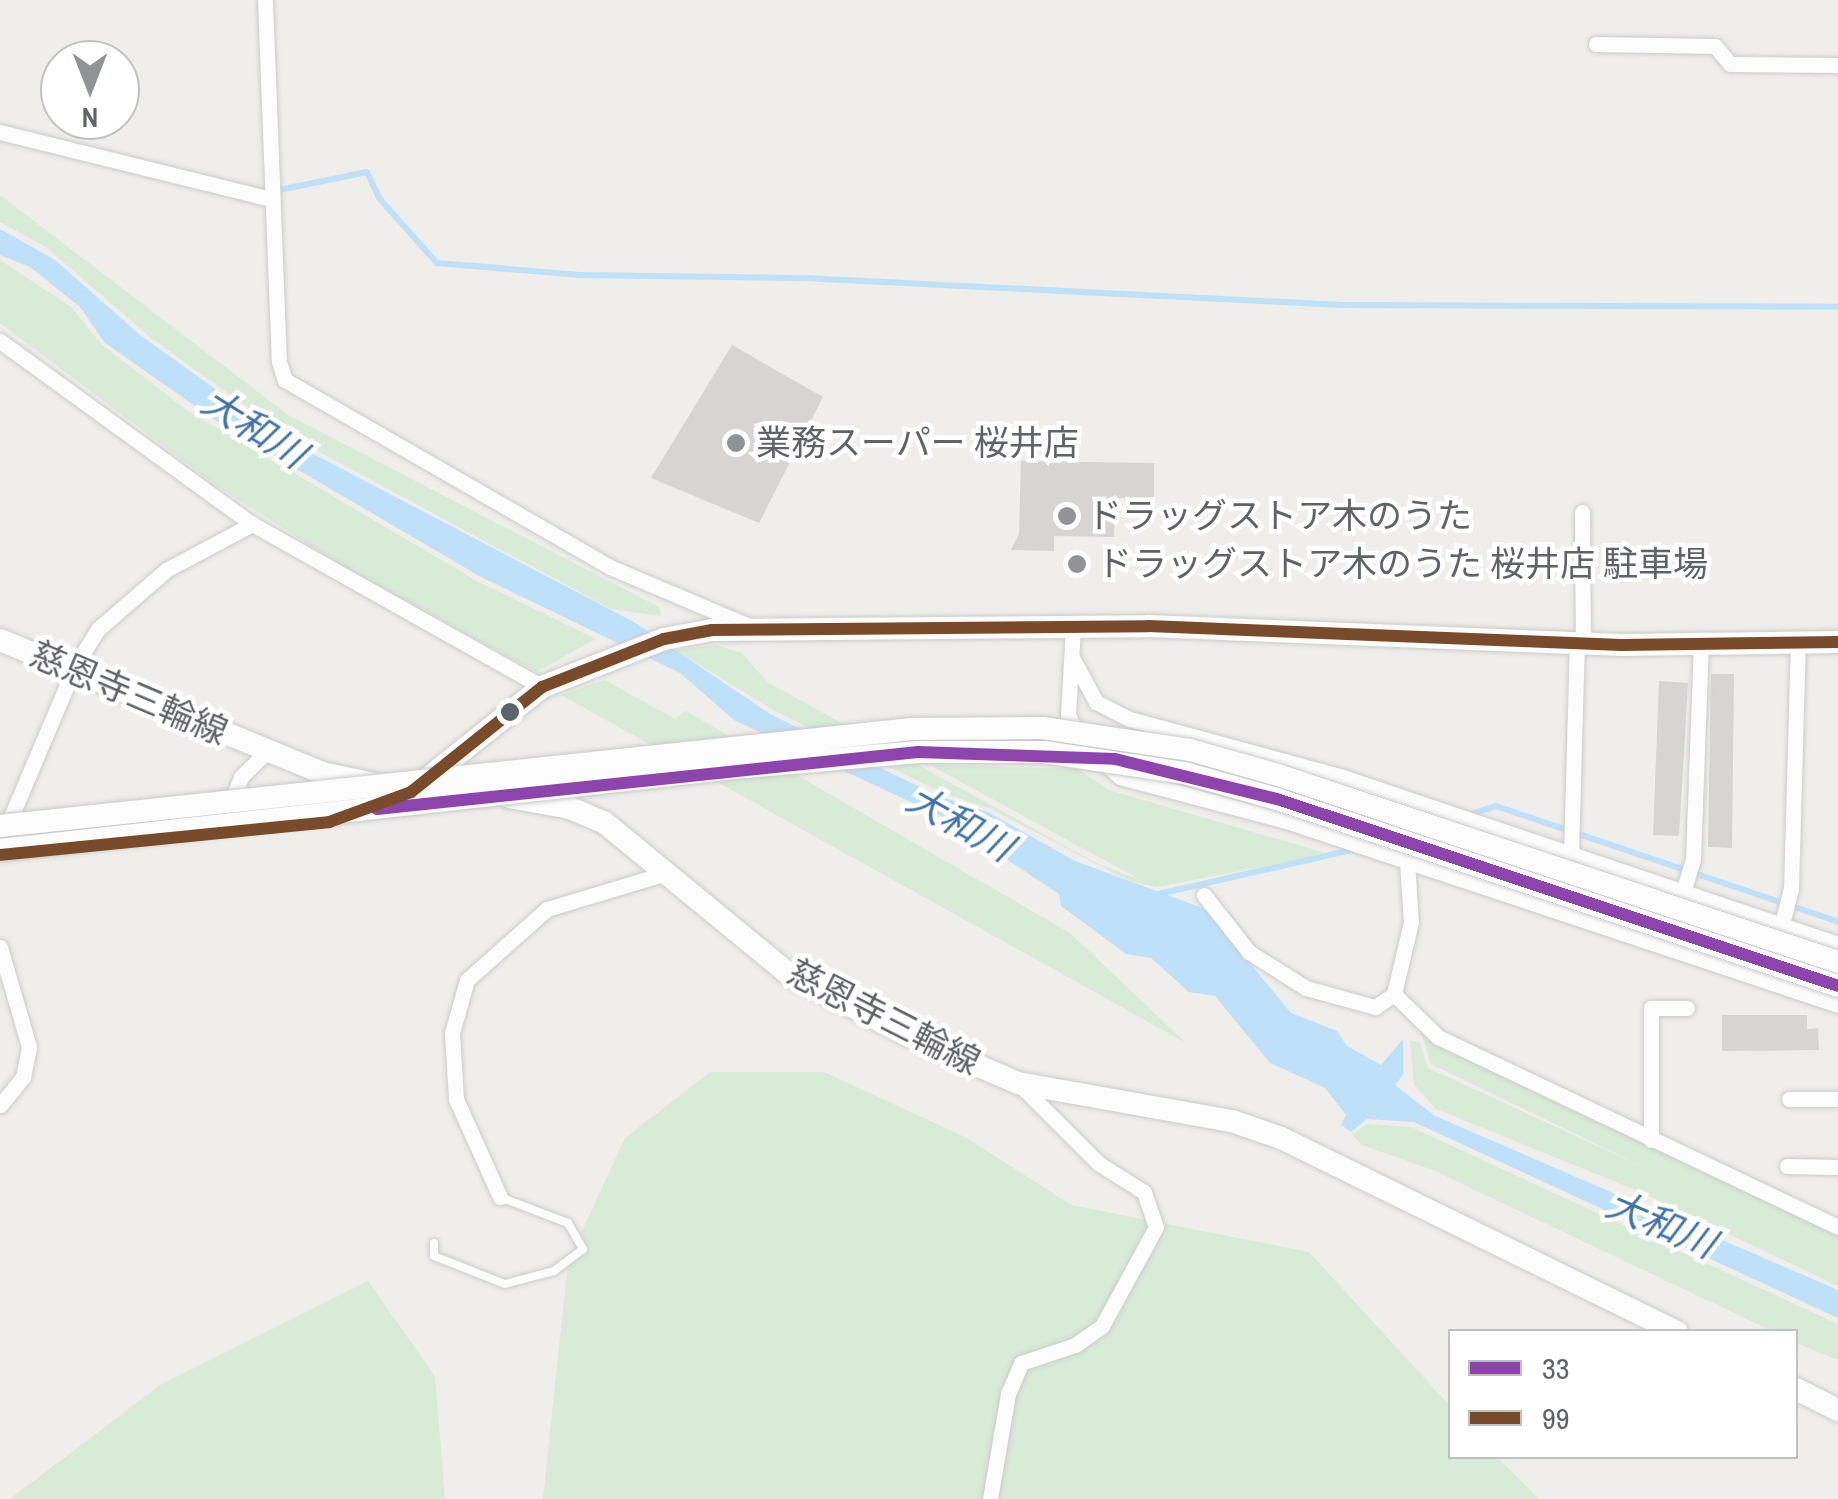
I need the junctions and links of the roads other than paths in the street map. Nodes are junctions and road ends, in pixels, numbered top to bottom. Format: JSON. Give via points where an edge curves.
{"nodes":[{"id":1,"x":265,"y":0,"type":"edge"},
{"id":2,"x":1596,"y":44,"type":"dead end"},
{"id":3,"x":1838,"y":65,"type":"edge"},
{"id":4,"x":0,"y":132,"type":"edge"},
{"id":5,"x":270,"y":191,"type":"junction"},
{"id":6,"x":0,"y":341,"type":"edge"},
{"id":7,"x":1582,"y":512,"type":"dead end"},
{"id":8,"x":252,"y":524,"type":"junction"},
{"id":9,"x":752,"y":627,"type":"junction"},
{"id":10,"x":1074,"y":627,"type":"junction"},
{"id":11,"x":0,"y":640,"type":"edge"},
{"id":12,"x":1798,"y":642,"type":"junction"},
{"id":13,"x":1838,"y":642,"type":"edge"},
{"id":14,"x":1580,"y":643,"type":"junction"},
{"id":15,"x":1702,"y":643,"type":"junction"},
{"id":16,"x":1072,"y":658,"type":"junction"},
{"id":17,"x":75,"y":666,"type":"junction"},
{"id":18,"x":542,"y":688,"type":"junction"},
{"id":19,"x":267,"y":751,"type":"junction"},
{"id":20,"x":411,"y":792,"type":"junction"},
{"id":21,"x":3,"y":821,"type":"edge"},
{"id":22,"x":0,"y":850,"type":"edge"},
{"id":23,"x":1570,"y":854,"type":"junction"},
{"id":24,"x":1408,"y":862,"type":"junction"},
{"id":25,"x":667,"y":873,"type":"junction"},
{"id":26,"x":1683,"y":892,"type":"junction"},
{"id":27,"x":1204,"y":895,"type":"dead end"},
{"id":28,"x":1782,"y":924,"type":"junction"},
{"id":29,"x":1838,"y":944,"type":"edge"},
{"id":30,"x":0,"y":948,"type":"edge"},
{"id":31,"x":1838,"y":962,"type":"edge"},
{"id":32,"x":1838,"y":986,"type":"edge"},
{"id":33,"x":1394,"y":994,"type":"junction"},
{"id":34,"x":1838,"y":1005,"type":"edge"},
{"id":35,"x":1687,"y":1008,"type":"dead end"},
{"id":36,"x":1018,"y":1083,"type":"junction"},
{"id":37,"x":1789,"y":1099,"type":"dead end"},
{"id":38,"x":1838,"y":1099,"type":"edge"},
{"id":39,"x":0,"y":1105,"type":"edge"},
{"id":40,"x":1651,"y":1140,"type":"junction"},
{"id":41,"x":1788,"y":1166,"type":"dead end"},
{"id":42,"x":1838,"y":1166,"type":"edge"},
{"id":43,"x":500,"y":1198,"type":"joint"},
{"id":44,"x":1838,"y":1226,"type":"edge"},
{"id":45,"x":434,"y":1243,"type":"dead end"},
{"id":46,"x":1671,"y":1329,"type":"edge"},
{"id":47,"x":1798,"y":1390,"type":"edge"},
{"id":48,"x":1832,"y":1402,"type":"edge"},
{"id":49,"x":990,"y":1499,"type":"edge"}],
"edges":[{"from":1,"to":5,"type":"street"},
{"from":2,"to":3,"type":"street","via":[[1715,46],[1730,64]]},
{"from":4,"to":5,"type":"street"},
{"from":5,"to":9,"type":"street","via":[[279,362],[296,392],[610,567]]},
{"from":6,"to":8,"type":"street"},
{"from":7,"to":14,"type":"street"},
{"from":8,"to":17,"type":"street","via":[[166,570],[98,629]]},
{"from":8,"to":18,"type":"street"},
{"from":9,"to":10,"type":"main road"},
{"from":9,"to":18,"type":"main road","via":[[664,639]]},
{"from":10,"to":14,"type":"main road"},
{"from":10,"to":16,"type":"street"},
{"from":11,"to":17,"type":"main road","name":"慈恩寺三輪線"},
{"from":12,"to":13,"type":"main road"},
{"from":12,"to":15,"type":"main road"},
{"from":12,"to":28,"type":"street","via":[[1791,890]]},
{"from":14,"to":15,"type":"main road"},
{"from":14,"to":23,"type":"street"},
{"from":15,"to":26,"type":"street","via":[[1693,859]]},
{"from":16,"to":23,"type":"street","via":[[1085,689],[1119,714],[1340,776]]},
{"from":16,"to":24,"type":"street","via":[[1068,714],[1081,742],[1120,777],[1212,798]]},
{"from":17,"to":19,"type":"main road","name":"慈恩寺三輪線"},
{"from":17,"to":21,"type":"street"},
{"from":18,"to":20,"type":"main road"},
{"from":19,"to":20,"type":"main road","name":"慈恩寺三輪線","via":[[322,773]]},
{"from":19,"to":21,"type":"street","via":[[241,776],[233,797]]},
{"from":20,"to":22,"type":"street","via":[[329,822]]},
{"from":20,"to":25,"type":"main road","name":"慈恩寺三輪線","via":[[465,792],[570,808],[605,824]]},
{"from":21,"to":22,"type":"street"},
{"from":21,"to":31,"type":"main road","bridge":true,"via":[[912,729],[1043,728],[1190,750],[1281,776]]},
{"from":22,"to":32,"type":"main road","bridge":true,"via":[[744,767],[918,752],[1044,752],[1185,773],[1277,799]]},
{"from":23,"to":26,"type":"street"},
{"from":24,"to":33,"type":"street","via":[[1411,922]]},
{"from":24,"to":34,"type":"street"},
{"from":25,"to":36,"type":"main road","name":"慈恩寺三輪線","via":[[790,975]]},
{"from":25,"to":43,"type":"street","via":[[547,908],[467,980],[452,1033],[456,1099]]},
{"from":26,"to":28,"type":"street"},
{"from":27,"to":33,"type":"street","via":[[1249,952],[1306,988],[1375,1007]]},
{"from":28,"to":29,"type":"street"},
{"from":30,"to":39,"type":"street","via":[[29,1047],[23,1077]]},
{"from":33,"to":40,"type":"street","via":[[1438,1037]]},
{"from":35,"to":40,"type":"street","via":[[1651,1008]]},
{"from":36,"to":46,"type":"main road","name":"慈恩寺三輪線","via":[[1232,1120],[1281,1138]]},
{"from":36,"to":49,"type":"street","via":[[1098,1163],[1144,1192],[1156,1227],[1102,1326],[1075,1345],[1021,1363],[1008,1394]]},
{"from":37,"to":38,"type":"street"},
{"from":40,"to":44,"type":"street"},
{"from":41,"to":42,"type":"street"},
{"from":43,"to":45,"type":"lane","via":[[568,1223],[582,1249],[554,1271],[504,1284],[434,1256]]},
{"from":47,"to":48,"type":"main road"}]}
